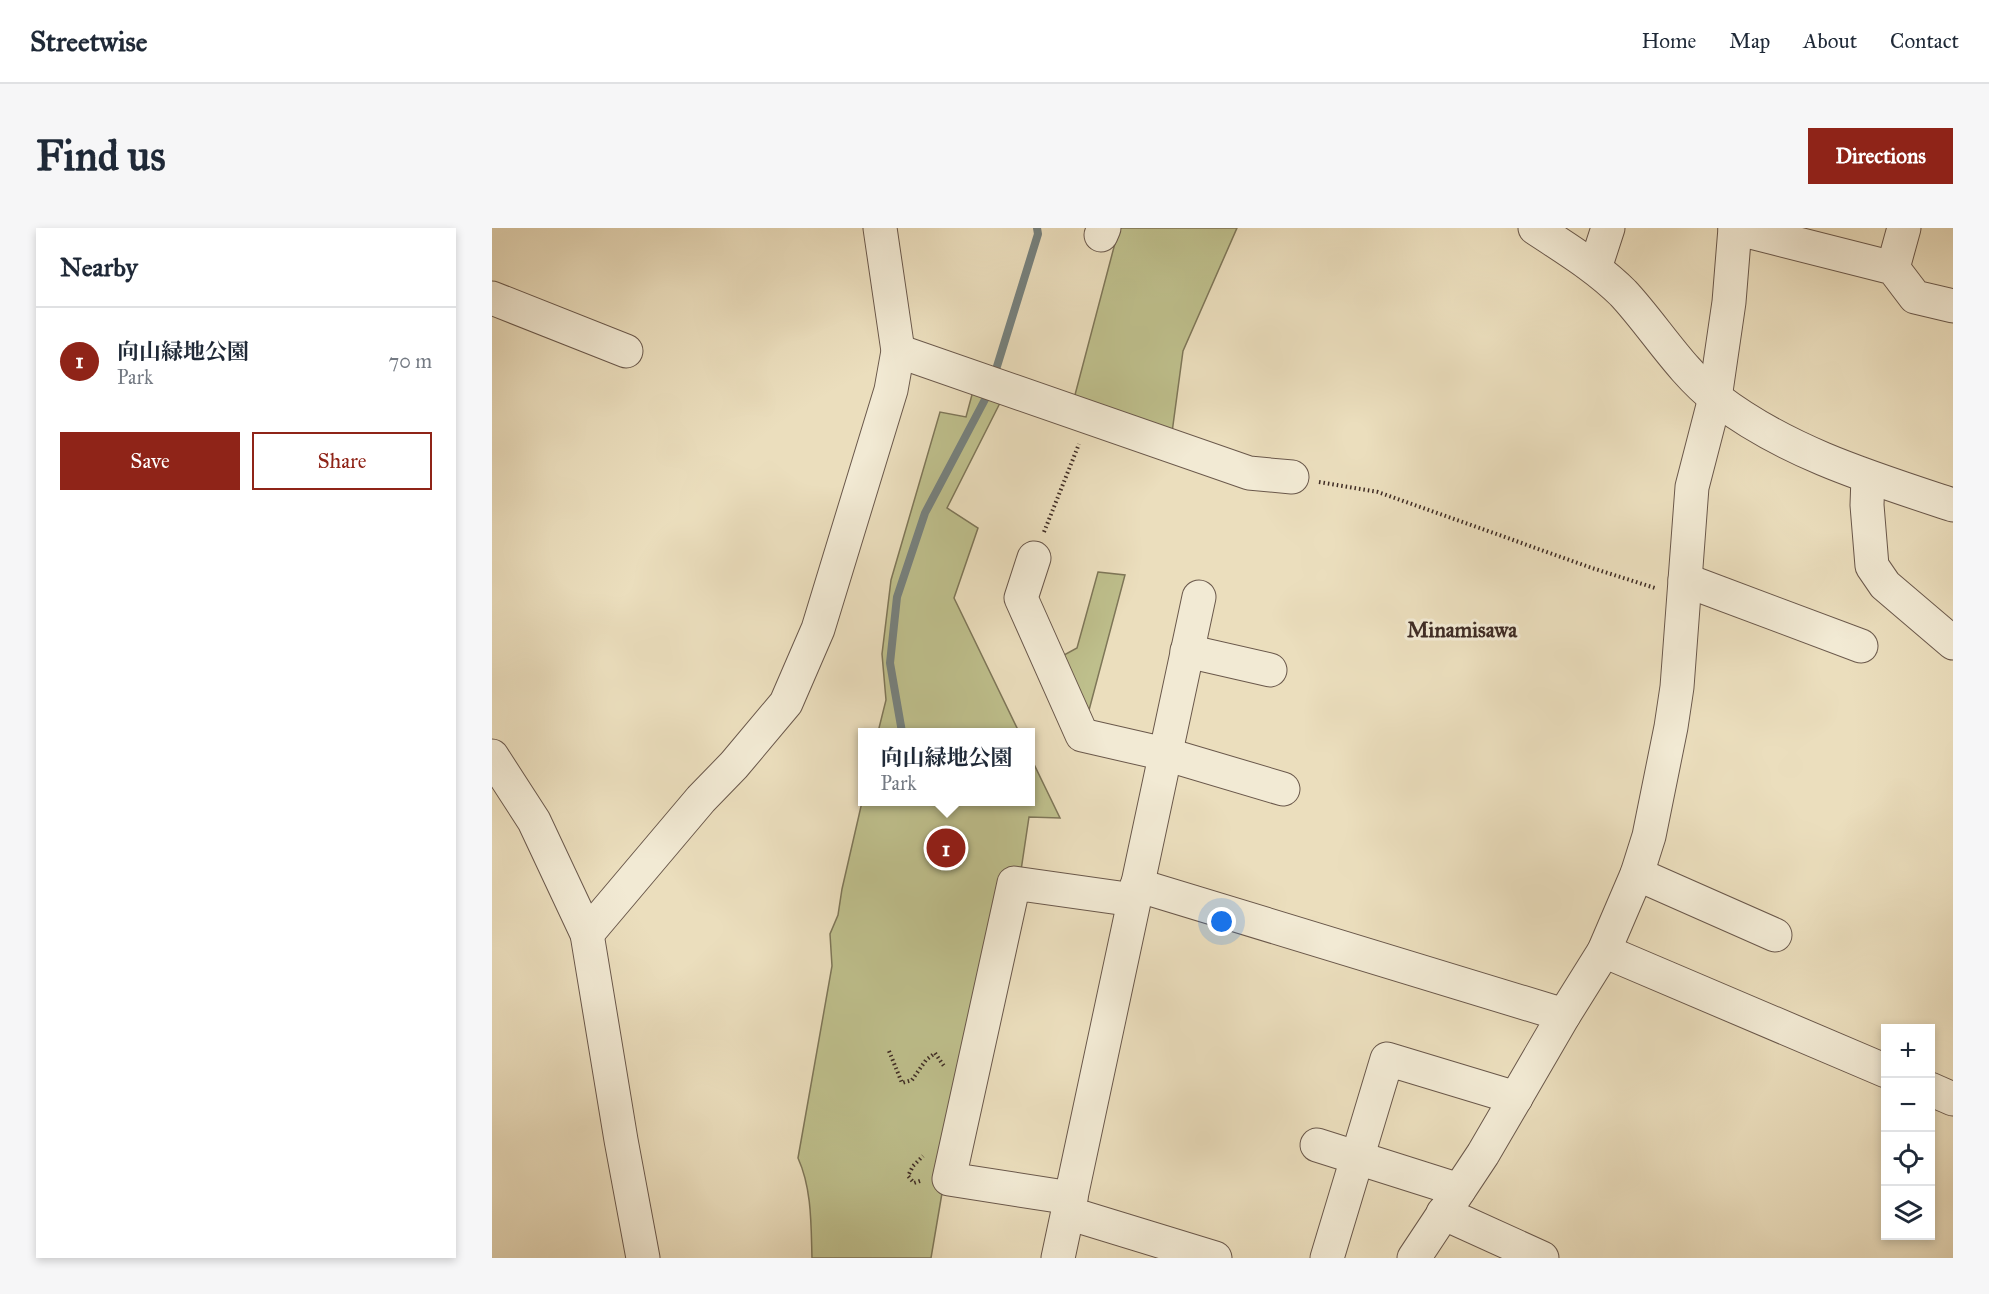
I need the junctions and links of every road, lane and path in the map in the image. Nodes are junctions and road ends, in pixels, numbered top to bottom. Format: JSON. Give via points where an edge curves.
{"nodes":[{"id":1,"x":880,"y":228,"type":"edge"},
{"id":2,"x":1535,"y":228,"type":"edge"},
{"id":3,"x":1608,"y":228,"type":"edge"},
{"id":4,"x":1735,"y":228,"type":"edge"},
{"id":5,"x":1904,"y":228,"type":"edge"},
{"id":6,"x":1595,"y":268,"type":"junction"},
{"id":7,"x":1893,"y":268,"type":"junction"},
{"id":8,"x":492,"y":298,"type":"edge"},
{"id":9,"x":1953,"y":306,"type":"edge"},
{"id":10,"x":626,"y":351,"type":"dead end"},
{"id":11,"x":898,"y":351,"type":"junction"},
{"id":12,"x":1716,"y":398,"type":"junction"},
{"id":13,"x":1089,"y":418,"type":"junction"},
{"id":14,"x":1292,"y":477,"type":"joint"},
{"id":15,"x":1868,"y":477,"type":"junction"},
{"id":16,"x":1953,"y":505,"type":"edge"},
{"id":17,"x":1034,"y":558,"type":"joint"},
{"id":18,"x":1684,"y":589,"type":"junction"},
{"id":19,"x":1199,"y":597,"type":"dead end"},
{"id":20,"x":1953,"y":643,"type":"edge"},
{"id":21,"x":1861,"y":646,"type":"dead end"},
{"id":22,"x":1187,"y":651,"type":"junction"},
{"id":23,"x":1270,"y":670,"type":"dead end"},
{"id":24,"x":1165,"y":754,"type":"junction"},
{"id":25,"x":492,"y":756,"type":"edge"},
{"id":26,"x":1284,"y":789,"type":"dead end"},
{"id":27,"x":1637,"y":874,"type":"junction"},
{"id":28,"x":1136,"y":892,"type":"junction"},
{"id":29,"x":587,"y":934,"type":"junction"},
{"id":30,"x":1775,"y":935,"type":"dead end"},
{"id":31,"x":1604,"y":951,"type":"junction"},
{"id":32,"x":1564,"y":1015,"type":"junction"},
{"id":33,"x":889,"y":1051,"type":"dead end"},
{"id":34,"x":1881,"y":1069,"type":"edge"},
{"id":35,"x":970,"y":1084,"type":"junction"},
{"id":36,"x":1935,"y":1091,"type":"edge"},
{"id":37,"x":1516,"y":1098,"type":"junction"},
{"id":38,"x":1953,"y":1099,"type":"edge"},
{"id":39,"x":1317,"y":1145,"type":"dead end"},
{"id":40,"x":1357,"y":1158,"type":"junction"},
{"id":41,"x":1451,"y":1201,"type":"junction"},
{"id":42,"x":1069,"y":1205,"type":"junction"},
{"id":43,"x":643,"y":1258,"type":"edge"},
{"id":44,"x":1058,"y":1258,"type":"edge"},
{"id":45,"x":1215,"y":1258,"type":"edge"},
{"id":46,"x":1327,"y":1258,"type":"edge"},
{"id":47,"x":1414,"y":1258,"type":"edge"},
{"id":48,"x":1542,"y":1258,"type":"edge"}],
"edges":[{"from":1,"to":11,"type":"street"},
{"from":2,"to":6,"type":"street"},
{"from":3,"to":6,"type":"street"},
{"from":4,"to":7,"type":"street"},
{"from":4,"to":12,"type":"street"},
{"from":5,"to":7,"type":"street"},
{"from":6,"to":12,"type":"street","via":[[1622,292]]},
{"from":7,"to":9,"type":"street","via":[[1915,297]]},
{"from":8,"to":10,"type":"street"},
{"from":11,"to":13,"type":"street"},
{"from":11,"to":29,"type":"street","via":[[891,390],[821,618],[786,703]]},
{"from":12,"to":15,"type":"street","via":[[1796,447]]},
{"from":12,"to":18,"type":"street","via":[[1692,487]]},
{"from":13,"to":14,"type":"street","via":[[1249,473]]},
{"from":13,"to":17,"type":"path"},
{"from":14,"to":18,"type":"path","via":[[1378,492],[1592,568]]},
{"from":15,"to":16,"type":"street"},
{"from":15,"to":20,"type":"street","via":[[1872,566],[1885,585]]},
{"from":17,"to":24,"type":"street","via":[[1021,598],[1082,735]]},
{"from":18,"to":21,"type":"street"},
{"from":18,"to":27,"type":"street","via":[[1671,727],[1649,836]]},
{"from":19,"to":22,"type":"street"},
{"from":22,"to":23,"type":"street"},
{"from":22,"to":24,"type":"street"},
{"from":24,"to":26,"type":"street"},
{"from":24,"to":28,"type":"street"},
{"from":25,"to":29,"type":"street","via":[[534,821]]},
{"from":27,"to":30,"type":"street"},
{"from":27,"to":31,"type":"street"},
{"from":28,"to":32,"type":"street"},
{"from":28,"to":35,"type":"street","via":[[1014,883]]},
{"from":28,"to":42,"type":"street"},
{"from":29,"to":43,"type":"street"},
{"from":31,"to":32,"type":"street"},
{"from":31,"to":34,"type":"street"},
{"from":32,"to":37,"type":"street"},
{"from":33,"to":35,"type":"path","via":[[902,1083],[912,1080],[935,1053],[950,1077]]},
{"from":35,"to":42,"type":"street","via":[[949,1179]]},
{"from":36,"to":38,"type":"street"},
{"from":37,"to":40,"type":"street","via":[[1387,1059]]},
{"from":37,"to":41,"type":"street"},
{"from":39,"to":40,"type":"street"},
{"from":40,"to":41,"type":"street"},
{"from":40,"to":46,"type":"street"},
{"from":41,"to":47,"type":"street"},
{"from":41,"to":48,"type":"street"},
{"from":42,"to":44,"type":"street"},
{"from":42,"to":45,"type":"street"}]}
